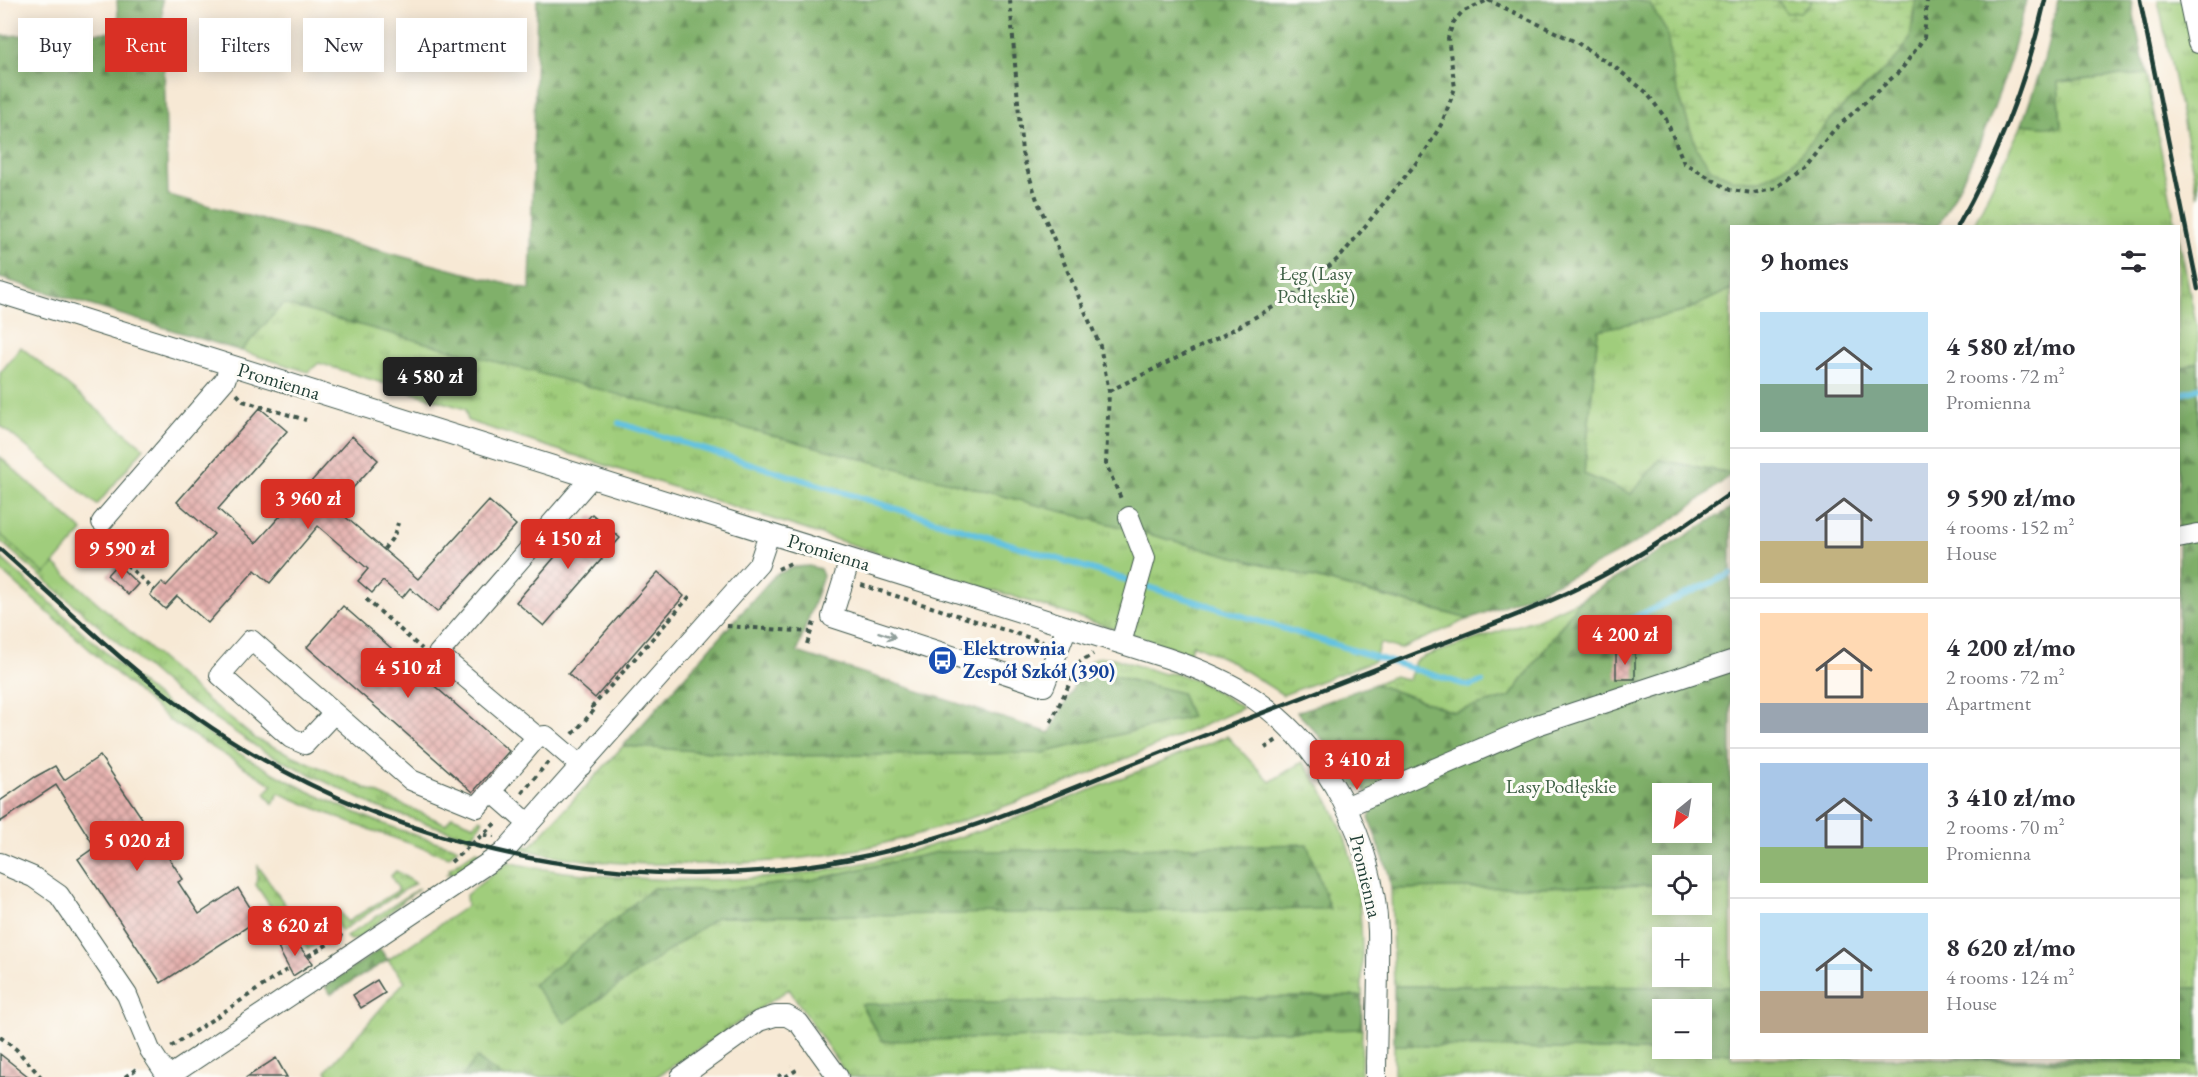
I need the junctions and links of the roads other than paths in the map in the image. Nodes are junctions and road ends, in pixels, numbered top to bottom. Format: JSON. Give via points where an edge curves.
{"nodes":[{"id":1,"x":2190,"y":0,"type":"edge"},
{"id":2,"x":2198,"y":43,"type":"edge"},
{"id":3,"x":0,"y":293,"type":"edge"},
{"id":4,"x":230,"y":366,"type":"junction"},
{"id":5,"x":591,"y":478,"type":"junction"},
{"id":6,"x":1129,"y":517,"type":"road end"},
{"id":7,"x":98,"y":529,"type":"road end"},
{"id":8,"x":770,"y":534,"type":"junction"},
{"id":9,"x":2198,"y":534,"type":"edge"},
{"id":10,"x":2180,"y":538,"type":"edge"},
{"id":11,"x":850,"y":559,"type":"junction"},
{"id":12,"x":1067,"y":627,"type":"junction"},
{"id":13,"x":1121,"y":644,"type":"junction"},
{"id":14,"x":1730,"y":661,"type":"edge"},
{"id":15,"x":334,"y":713,"type":"junction"},
{"id":16,"x":537,"y":737,"type":"junction"},
{"id":17,"x":581,"y":766,"type":"junction"},
{"id":18,"x":491,"y":791,"type":"junction"},
{"id":19,"x":1345,"y":807,"type":"junction"},
{"id":20,"x":529,"y":824,"type":"junction"},
{"id":21,"x":0,"y":863,"type":"edge"},
{"id":22,"x":168,"y":1077,"type":"edge"},
{"id":23,"x":681,"y":1077,"type":"edge"},
{"id":24,"x":838,"y":1077,"type":"edge"},
{"id":25,"x":1376,"y":1077,"type":"edge"}],
"edges":[{"from":1,"to":2,"type":"street"},
{"from":3,"to":4,"type":"street","name":"Promienna"},
{"from":4,"to":5,"type":"street","name":"Promienna"},
{"from":4,"to":7,"type":"street","via":[[225,380]]},
{"from":5,"to":8,"type":"street","name":"Promienna"},
{"from":5,"to":16,"type":"street","via":[[438,654]]},
{"from":6,"to":13,"type":"street","via":[[1145,558]]},
{"from":8,"to":11,"type":"street","name":"Promienna"},
{"from":8,"to":17,"type":"street","via":[[759,564]]},
{"from":9,"to":10,"type":"street"},
{"from":11,"to":12,"type":"street","name":"Promienna"},
{"from":11,"to":12,"type":"street","one_way":true,"via":[[832,617],[1044,686]]},
{"from":12,"to":13,"type":"street","name":"Promienna"},
{"from":13,"to":19,"type":"street","name":"Promienna","via":[[1192,666],[1254,699],[1289,728],[1311,753]]},
{"from":14,"to":19,"type":"street","via":[[1536,725]]},
{"from":15,"to":15,"type":"street","via":[[251,640],[220,675],[291,738],[305,744]]},
{"from":15,"to":18,"type":"street","via":[[411,780],[477,807]]},
{"from":16,"to":17,"type":"street","via":[[546,736]]},
{"from":16,"to":18,"type":"street"},
{"from":17,"to":20,"type":"street"},
{"from":18,"to":20,"type":"street"},
{"from":19,"to":25,"type":"street","name":"Promienna","via":[[1369,869],[1378,930]]},
{"from":20,"to":22,"type":"street","via":[[503,853],[450,891]]},
{"from":21,"to":22,"type":"street","via":[[33,877],[59,895],[127,995]]},
{"from":23,"to":24,"type":"street","via":[[759,1021],[787,1016],[799,1023]]}]}
